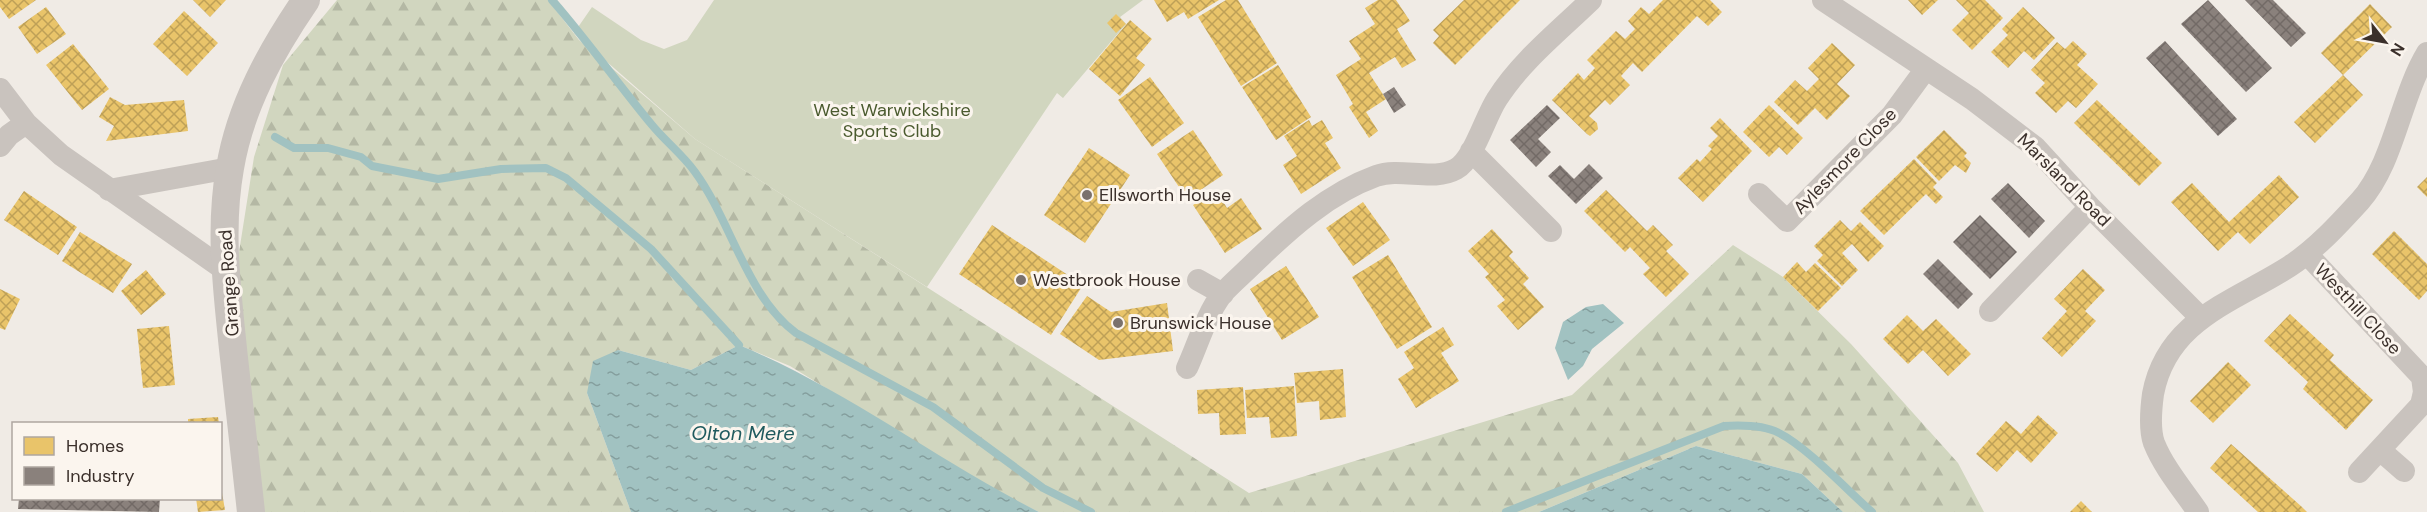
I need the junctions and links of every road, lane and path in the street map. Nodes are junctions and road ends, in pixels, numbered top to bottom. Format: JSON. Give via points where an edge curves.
{"nodes":[{"id":1,"x":306,"y":0,"type":"edge"},
{"id":2,"x":1591,"y":0,"type":"edge"},
{"id":3,"x":1823,"y":0,"type":"edge"},
{"id":4,"x":2427,"y":53,"type":"edge"},
{"id":5,"x":1925,"y":70,"type":"junction"},
{"id":6,"x":0,"y":89,"type":"edge"},
{"id":7,"x":26,"y":123,"type":"junction"},
{"id":8,"x":0,"y":146,"type":"edge"},
{"id":9,"x":1472,"y":151,"type":"junction"},
{"id":10,"x":230,"y":168,"type":"junction"},
{"id":11,"x":109,"y":190,"type":"junction"},
{"id":12,"x":1759,"y":194,"type":"dead end"},
{"id":13,"x":2090,"y":207,"type":"junction"},
{"id":14,"x":1551,"y":231,"type":"dead end"},
{"id":15,"x":2307,"y":254,"type":"junction"},
{"id":16,"x":225,"y":270,"type":"junction"},
{"id":17,"x":1198,"y":280,"type":"dead end"},
{"id":18,"x":1223,"y":294,"type":"junction"},
{"id":19,"x":1990,"y":312,"type":"dead end"},
{"id":20,"x":2201,"y":318,"type":"junction"},
{"id":21,"x":1187,"y":368,"type":"dead end"},
{"id":22,"x":2380,"y":450,"type":"junction"},
{"id":23,"x":2404,"y":471,"type":"dead end"},
{"id":24,"x":2359,"y":472,"type":"dead end"},
{"id":25,"x":251,"y":512,"type":"edge"},
{"id":26,"x":2198,"y":512,"type":"edge"}],
"edges":[{"from":1,"to":10,"type":"street","name":"Grange Road","via":[[268,60],[243,115]]},
{"from":2,"to":9,"type":"street","via":[[1512,78],[1485,119]]},
{"from":3,"to":5,"type":"street","name":"Marsland Road"},
{"from":4,"to":15,"type":"street","via":[[2415,74],[2380,169],[2349,212]]},
{"from":5,"to":12,"type":"street","name":"Aylesmore Close","via":[[1892,115],[1786,221]]},
{"from":5,"to":13,"type":"street","name":"Marsland Road","via":[[2036,147]]},
{"from":6,"to":7,"type":"street"},
{"from":7,"to":8,"type":"street"},
{"from":7,"to":11,"type":"street"},
{"from":9,"to":14,"type":"street"},
{"from":9,"to":18,"type":"street","via":[[1456,170],[1434,174],[1404,171],[1354,183],[1291,227]]},
{"from":10,"to":11,"type":"street"},
{"from":10,"to":16,"type":"street","name":"Grange Road","via":[[224,223]]},
{"from":11,"to":16,"type":"street"},
{"from":13,"to":19,"type":"street"},
{"from":13,"to":20,"type":"street","name":"Marsland Road"},
{"from":15,"to":20,"type":"street"},
{"from":15,"to":22,"type":"street","name":"Westhill Close","via":[[2422,377],[2421,405]]},
{"from":16,"to":25,"type":"street","name":"Grange Road"},
{"from":17,"to":18,"type":"street"},
{"from":18,"to":21,"type":"street"},
{"from":20,"to":26,"type":"street","via":[[2171,348],[2155,383],[2151,409],[2154,442]]},
{"from":22,"to":23,"type":"street"},
{"from":22,"to":24,"type":"street","name":"Westhill Close"}]}
